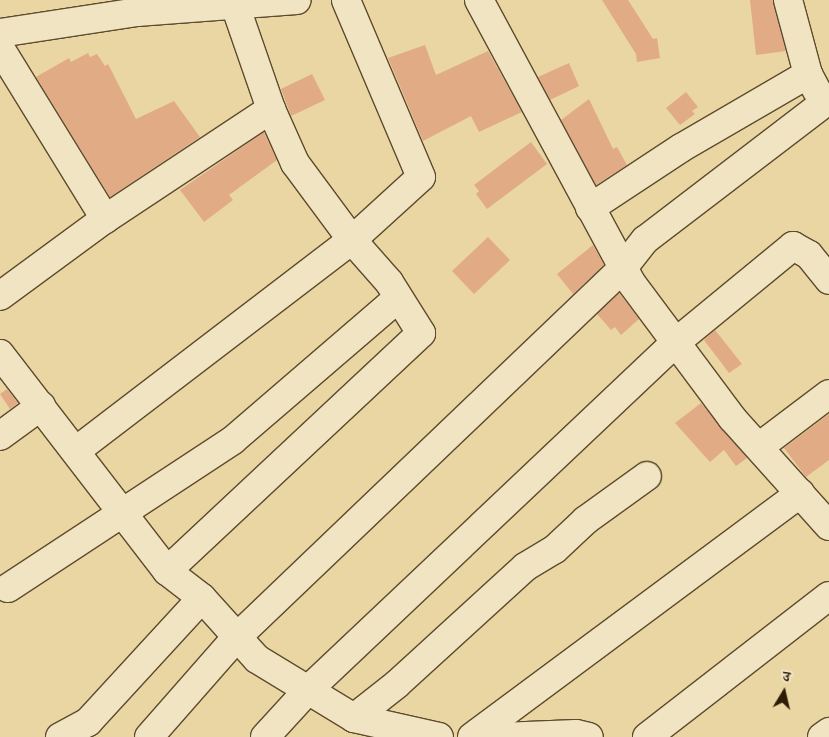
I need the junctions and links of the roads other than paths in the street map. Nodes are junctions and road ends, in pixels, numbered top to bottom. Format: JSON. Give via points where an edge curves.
{"nodes":[{"id":1,"x":297,"y":0,"type":"edge"},
{"id":2,"x":346,"y":0,"type":"edge"},
{"id":3,"x":479,"y":0,"type":"edge"},
{"id":4,"x":788,"y":0,"type":"edge"},
{"id":5,"x":267,"y":1,"type":"edge"},
{"id":6,"x":235,"y":5,"type":"junction"},
{"id":7,"x":0,"y":33,"type":"edge"},
{"id":8,"x":0,"y":48,"type":"edge"},
{"id":9,"x":808,"y":74,"type":"junction"},
{"id":10,"x":826,"y":106,"type":"edge"},
{"id":11,"x":272,"y":109,"type":"junction"},
{"id":12,"x":590,"y":208,"type":"junction"},
{"id":13,"x":106,"y":219,"type":"junction"},
{"id":14,"x":352,"y":240,"type":"junction"},
{"id":15,"x":622,"y":268,"type":"junction"},
{"id":16,"x":829,"y":280,"type":"edge"},
{"id":17,"x":0,"y":296,"type":"edge"},
{"id":18,"x":397,"y":299,"type":"junction"},
{"id":19,"x":674,"y":342,"type":"junction"},
{"id":20,"x":0,"y":354,"type":"edge"},
{"id":21,"x":829,"y":394,"type":"edge"},
{"id":22,"x":41,"y":406,"type":"junction"},
{"id":23,"x":0,"y":436,"type":"edge"},
{"id":24,"x":759,"y":447,"type":"junction"},
{"id":25,"x":76,"y":450,"type":"junction"},
{"id":26,"x":648,"y":476,"type":"dead end"},
{"id":27,"x":800,"y":493,"type":"junction"},
{"id":28,"x":124,"y":514,"type":"junction"},
{"id":29,"x":829,"y":526,"type":"edge"},
{"id":30,"x":167,"y":571,"type":"junction"},
{"id":31,"x":8,"y":588,"type":"dead end"},
{"id":32,"x":829,"y":596,"type":"edge"},
{"id":33,"x":202,"y":598,"type":"junction"},
{"id":34,"x":236,"y":638,"type":"junction"},
{"id":35,"x":308,"y":690,"type":"junction"},
{"id":36,"x":354,"y":718,"type":"junction"},
{"id":37,"x":829,"y":732,"type":"edge"},
{"id":38,"x":60,"y":737,"type":"edge"},
{"id":39,"x":149,"y":737,"type":"edge"},
{"id":40,"x":265,"y":737,"type":"edge"},
{"id":41,"x":439,"y":737,"type":"edge"},
{"id":42,"x":472,"y":737,"type":"edge"},
{"id":43,"x":501,"y":737,"type":"edge"},
{"id":44,"x":589,"y":737,"type":"edge"},
{"id":45,"x":647,"y":737,"type":"edge"},
{"id":46,"x":822,"y":737,"type":"edge"}],
"edges":[{"from":1,"to":5,"type":"street"},
{"from":2,"to":14,"type":"street","via":[[421,177]]},
{"from":3,"to":12,"type":"street"},
{"from":4,"to":9,"type":"street"},
{"from":5,"to":6,"type":"street"},
{"from":6,"to":7,"type":"street","via":[[137,12]]},
{"from":6,"to":11,"type":"street"},
{"from":8,"to":13,"type":"street"},
{"from":9,"to":10,"type":"street"},
{"from":9,"to":12,"type":"street","via":[[681,148]]},
{"from":10,"to":15,"type":"street","via":[[645,240]]},
{"from":11,"to":13,"type":"street"},
{"from":11,"to":14,"type":"street","via":[[295,163]]},
{"from":12,"to":15,"type":"street"},
{"from":13,"to":17,"type":"street"},
{"from":14,"to":18,"type":"street","via":[[389,282]]},
{"from":14,"to":25,"type":"street"},
{"from":15,"to":19,"type":"street"},
{"from":15,"to":34,"type":"street"},
{"from":16,"to":19,"type":"street","via":[[809,255],[793,246]]},
{"from":18,"to":28,"type":"street","via":[[233,440]]},
{"from":18,"to":30,"type":"street","via":[[421,332]]},
{"from":19,"to":24,"type":"street"},
{"from":19,"to":35,"type":"street"},
{"from":20,"to":22,"type":"street"},
{"from":21,"to":24,"type":"street"},
{"from":22,"to":23,"type":"street"},
{"from":22,"to":25,"type":"street"},
{"from":24,"to":27,"type":"street"},
{"from":25,"to":28,"type":"street"},
{"from":26,"to":36,"type":"street","via":[[586,520],[555,549],[525,567],[397,684]]},
{"from":27,"to":29,"type":"street"},
{"from":27,"to":42,"type":"street"},
{"from":28,"to":30,"type":"street"},
{"from":28,"to":31,"type":"street"},
{"from":30,"to":33,"type":"street"},
{"from":32,"to":45,"type":"street"},
{"from":33,"to":34,"type":"street"},
{"from":33,"to":38,"type":"street","via":[[88,722]]},
{"from":34,"to":35,"type":"street","via":[[257,659]]},
{"from":34,"to":39,"type":"street"},
{"from":35,"to":36,"type":"street"},
{"from":35,"to":40,"type":"street"},
{"from":36,"to":41,"type":"street"},
{"from":37,"to":46,"type":"street"},
{"from":43,"to":44,"type":"street","via":[[576,734]]}]}
